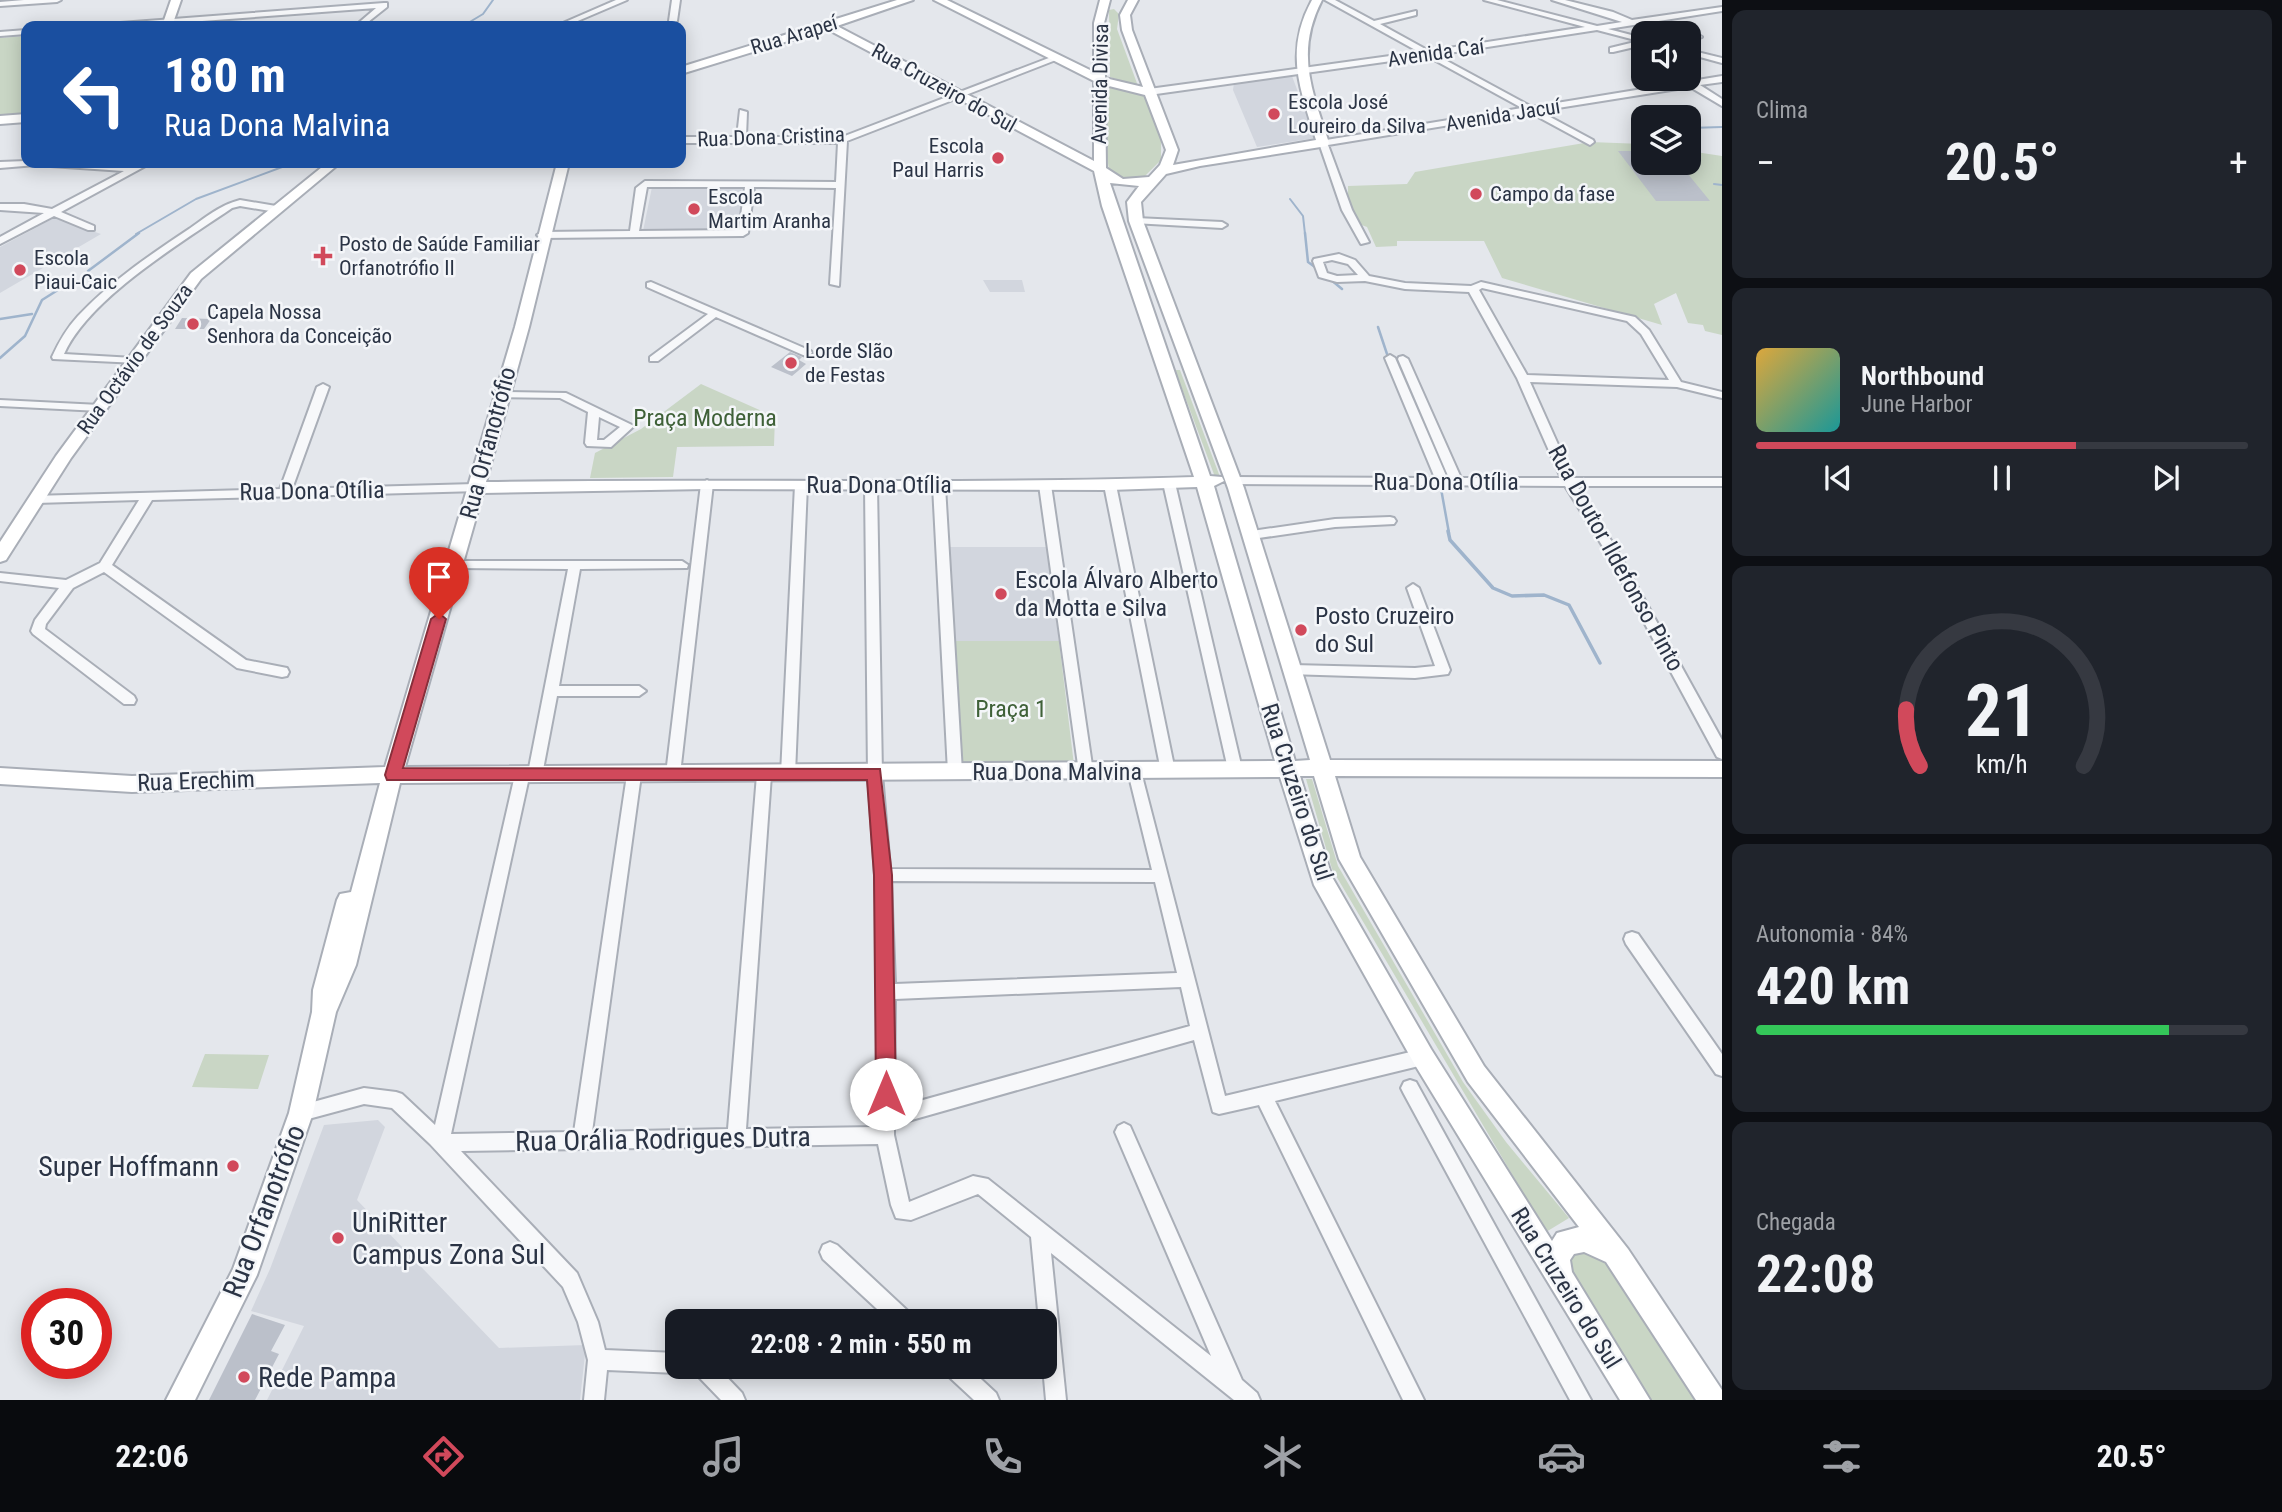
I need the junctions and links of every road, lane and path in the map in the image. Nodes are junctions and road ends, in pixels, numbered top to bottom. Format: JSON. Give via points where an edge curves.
{"nodes":[{"id":1,"x":57,"y":0,"type":"edge"},
{"id":2,"x":176,"y":0,"type":"edge"},
{"id":3,"x":623,"y":0,"type":"edge"},
{"id":4,"x":676,"y":0,"type":"edge"},
{"id":5,"x":908,"y":0,"type":"edge"},
{"id":6,"x":940,"y":0,"type":"edge"},
{"id":7,"x":1104,"y":0,"type":"edge"},
{"id":8,"x":1133,"y":0,"type":"edge"},
{"id":9,"x":1317,"y":0,"type":"edge"},
{"id":10,"x":1329,"y":0,"type":"edge"},
{"id":11,"x":1488,"y":0,"type":"edge"},
{"id":12,"x":1556,"y":0,"type":"edge"},
{"id":13,"x":1593,"y":0,"type":"edge"},
{"id":14,"x":387,"y":3,"type":"edge"},
{"id":15,"x":0,"y":4,"type":"edge"},
{"id":16,"x":1722,"y":9,"type":"edge"},
{"id":17,"x":1413,"y":13,"type":"dead end"},
{"id":18,"x":1610,"y":14,"type":"junction"},
{"id":19,"x":1125,"y":15,"type":"junction"},
{"id":20,"x":168,"y":21,"type":"edge"},
{"id":21,"x":198,"y":21,"type":"edge"},
{"id":22,"x":365,"y":21,"type":"edge"},
{"id":23,"x":572,"y":21,"type":"edge"},
{"id":24,"x":673,"y":21,"type":"dead end"},
{"id":25,"x":1632,"y":21,"type":"edge"},
{"id":26,"x":1642,"y":21,"type":"edge"},
{"id":27,"x":1631,"y":23,"type":"edge"},
{"id":28,"x":1372,"y":24,"type":"junction"},
{"id":29,"x":828,"y":25,"type":"junction"},
{"id":30,"x":1600,"y":28,"type":"junction"},
{"id":31,"x":21,"y":32,"type":"edge"},
{"id":32,"x":0,"y":34,"type":"edge"},
{"id":33,"x":1631,"y":37,"type":"edge"},
{"id":34,"x":1631,"y":45,"type":"edge"},
{"id":35,"x":1613,"y":50,"type":"dead end"},
{"id":36,"x":1426,"y":54,"type":"junction"},
{"id":37,"x":1701,"y":55,"type":"edge"},
{"id":38,"x":1057,"y":58,"type":"junction"},
{"id":39,"x":1099,"y":60,"type":"junction"},
{"id":40,"x":1722,"y":61,"type":"edge"},
{"id":41,"x":1073,"y":66,"type":"junction"},
{"id":42,"x":686,"y":69,"type":"edge"},
{"id":43,"x":1301,"y":72,"type":"junction"},
{"id":44,"x":1101,"y":79,"type":"junction"},
{"id":45,"x":1722,"y":79,"type":"edge"},
{"id":46,"x":1701,"y":82,"type":"edge"},
{"id":47,"x":1650,"y":91,"type":"edge"},
{"id":48,"x":1700,"y":91,"type":"edge"},
{"id":49,"x":1149,"y":92,"type":"junction"},
{"id":50,"x":958,"y":95,"type":"junction"},
{"id":51,"x":1719,"y":107,"type":"edge"},
{"id":52,"x":1535,"y":110,"type":"junction"},
{"id":53,"x":743,"y":112,"type":"dead end"},
{"id":54,"x":21,"y":119,"type":"edge"},
{"id":55,"x":1,"y":124,"type":"edge"},
{"id":56,"x":21,"y":126,"type":"edge"},
{"id":57,"x":686,"y":140,"type":"edge"},
{"id":58,"x":741,"y":140,"type":"junction"},
{"id":59,"x":844,"y":140,"type":"junction"},
{"id":60,"x":1590,"y":142,"type":"dead end"},
{"id":61,"x":1323,"y":143,"type":"junction"},
{"id":62,"x":1099,"y":145,"type":"junction"},
{"id":63,"x":1060,"y":150,"type":"junction"},
{"id":64,"x":1172,"y":150,"type":"junction"},
{"id":65,"x":1200,"y":162,"type":"junction"},
{"id":66,"x":21,"y":164,"type":"edge"},
{"id":67,"x":0,"y":165,"type":"edge"},
{"id":68,"x":120,"y":168,"type":"edge"},
{"id":69,"x":328,"y":168,"type":"edge"},
{"id":70,"x":562,"y":168,"type":"edge"},
{"id":71,"x":136,"y":169,"type":"joint"},
{"id":72,"x":1100,"y":169,"type":"junction"},
{"id":73,"x":1164,"y":172,"type":"junction"},
{"id":74,"x":1151,"y":180,"type":"junction"},
{"id":75,"x":750,"y":184,"type":"junction"},
{"id":76,"x":840,"y":185,"type":"junction"},
{"id":77,"x":0,"y":207,"type":"edge"},
{"id":78,"x":276,"y":209,"type":"junction"},
{"id":79,"x":54,"y":212,"type":"junction"},
{"id":80,"x":1136,"y":221,"type":"junction"},
{"id":81,"x":1222,"y":226,"type":"dead end"},
{"id":82,"x":91,"y":228,"type":"dead end"},
{"id":83,"x":634,"y":234,"type":"junction"},
{"id":84,"x":542,"y":236,"type":"junction"},
{"id":85,"x":0,"y":241,"type":"edge"},
{"id":86,"x":1364,"y":242,"type":"dead end"},
{"id":87,"x":1365,"y":278,"type":"dead end"},
{"id":88,"x":835,"y":284,"type":"dead end"},
{"id":89,"x":651,"y":285,"type":"dead end"},
{"id":90,"x":1473,"y":289,"type":"junction"},
{"id":91,"x":715,"y":313,"type":"junction"},
{"id":92,"x":807,"y":353,"type":"dead end"},
{"id":93,"x":1390,"y":358,"type":"dead end"},
{"id":94,"x":654,"y":359,"type":"dead end"},
{"id":95,"x":1403,"y":359,"type":"dead end"},
{"id":96,"x":134,"y":361,"type":"junction"},
{"id":97,"x":1523,"y":379,"type":"junction"},
{"id":98,"x":1677,"y":384,"type":"junction"},
{"id":99,"x":323,"y":387,"type":"dead end"},
{"id":100,"x":501,"y":395,"type":"junction"},
{"id":101,"x":1722,"y":395,"type":"edge"},
{"id":102,"x":0,"y":403,"type":"edge"},
{"id":103,"x":100,"y":408,"type":"junction"},
{"id":104,"x":594,"y":409,"type":"dead end"},
{"id":105,"x":1204,"y":481,"type":"junction"},
{"id":106,"x":1234,"y":481,"type":"junction"},
{"id":107,"x":1169,"y":482,"type":"junction"},
{"id":108,"x":1443,"y":482,"type":"junction"},
{"id":109,"x":1457,"y":482,"type":"junction"},
{"id":110,"x":1569,"y":482,"type":"junction"},
{"id":111,"x":1722,"y":482,"type":"edge"},
{"id":112,"x":707,"y":484,"type":"junction"},
{"id":113,"x":802,"y":485,"type":"junction"},
{"id":114,"x":1045,"y":485,"type":"junction"},
{"id":115,"x":1110,"y":485,"type":"junction"},
{"id":116,"x":871,"y":486,"type":"junction"},
{"id":117,"x":939,"y":486,"type":"junction"},
{"id":118,"x":475,"y":488,"type":"junction"},
{"id":119,"x":285,"y":492,"type":"junction"},
{"id":120,"x":148,"y":496,"type":"junction"},
{"id":121,"x":36,"y":499,"type":"junction"},
{"id":122,"x":1390,"y":521,"type":"dead end"},
{"id":123,"x":1252,"y":535,"type":"junction"},
{"id":124,"x":0,"y":556,"type":"edge"},
{"id":125,"x":455,"y":564,"type":"junction"},
{"id":126,"x":575,"y":564,"type":"junction"},
{"id":127,"x":682,"y":565,"type":"dead end"},
{"id":128,"x":105,"y":566,"type":"junction"},
{"id":129,"x":0,"y":577,"type":"edge"},
{"id":130,"x":68,"y":585,"type":"junction"},
{"id":131,"x":1413,"y":588,"type":"dead end"},
{"id":132,"x":1293,"y":670,"type":"junction"},
{"id":133,"x":282,"y":672,"type":"dead end"},
{"id":134,"x":552,"y":691,"type":"junction"},
{"id":135,"x":639,"y":691,"type":"dead end"},
{"id":136,"x":129,"y":700,"type":"dead end"},
{"id":137,"x":1722,"y":753,"type":"edge"},
{"id":138,"x":1286,"y":768,"type":"junction"},
{"id":139,"x":1324,"y":768,"type":"junction"},
{"id":140,"x":1235,"y":769,"type":"junction"},
{"id":141,"x":1722,"y":769,"type":"edge"},
{"id":142,"x":1168,"y":771,"type":"junction"},
{"id":143,"x":955,"y":772,"type":"junction"},
{"id":144,"x":1086,"y":772,"type":"junction"},
{"id":145,"x":1135,"y":772,"type":"junction"},
{"id":146,"x":673,"y":774,"type":"junction"},
{"id":147,"x":874,"y":774,"type":"junction"},
{"id":148,"x":393,"y":775,"type":"junction"},
{"id":149,"x":529,"y":775,"type":"junction"},
{"id":150,"x":634,"y":775,"type":"junction"},
{"id":151,"x":764,"y":775,"type":"junction"},
{"id":152,"x":788,"y":775,"type":"junction"},
{"id":153,"x":0,"y":776,"type":"edge"},
{"id":154,"x":883,"y":875,"type":"junction"},
{"id":155,"x":1161,"y":876,"type":"junction"},
{"id":156,"x":1633,"y":939,"type":"dead end"},
{"id":157,"x":1186,"y":980,"type":"junction"},
{"id":158,"x":887,"y":992,"type":"junction"},
{"id":159,"x":1199,"y":1031,"type":"junction"},
{"id":160,"x":1423,"y":1057,"type":"junction"},
{"id":161,"x":1722,"y":1068,"type":"edge"},
{"id":162,"x":1410,"y":1088,"type":"dead end"},
{"id":163,"x":1264,"y":1096,"type":"junction"},
{"id":164,"x":301,"y":1113,"type":"junction"},
{"id":165,"x":885,"y":1127,"type":"junction"},
{"id":166,"x":1124,"y":1132,"type":"dead end"},
{"id":167,"x":736,"y":1137,"type":"junction"},
{"id":168,"x":582,"y":1141,"type":"junction"},
{"id":169,"x":440,"y":1143,"type":"junction"},
{"id":170,"x":1040,"y":1233,"type":"junction"},
{"id":171,"x":830,"y":1252,"type":"dead end"},
{"id":172,"x":1619,"y":1258,"type":"junction"},
{"id":173,"x":1560,"y":1279,"type":"junction"},
{"id":174,"x":891,"y":1309,"type":"edge"},
{"id":175,"x":598,"y":1360,"type":"junction"},
{"id":176,"x":665,"y":1363,"type":"edge"},
{"id":177,"x":715,"y":1379,"type":"edge"},
{"id":178,"x":966,"y":1379,"type":"edge"},
{"id":179,"x":1234,"y":1387,"type":"junction"},
{"id":180,"x":180,"y":1400,"type":"edge"},
{"id":181,"x":594,"y":1400,"type":"edge"},
{"id":182,"x":735,"y":1400,"type":"edge"},
{"id":183,"x":989,"y":1400,"type":"edge"},
{"id":184,"x":1056,"y":1400,"type":"edge"},
{"id":185,"x":1250,"y":1400,"type":"edge"},
{"id":186,"x":1414,"y":1400,"type":"edge"},
{"id":187,"x":1581,"y":1400,"type":"edge"},
{"id":188,"x":1636,"y":1400,"type":"edge"},
{"id":189,"x":1712,"y":1400,"type":"edge"}],
"edges":[{"from":1,"to":15,"type":"street"},
{"from":2,"to":20,"type":"street"},
{"from":3,"to":23,"type":"street"},
{"from":4,"to":24,"type":"street"},
{"from":5,"to":29,"type":"street","name":"Rua Arapeí"},
{"from":6,"to":38,"type":"street"},
{"from":7,"to":19,"type":"street"},
{"from":7,"to":39,"type":"street","name":"Avenida Divisa"},
{"from":8,"to":19,"type":"street","name":"Avenida Divisa"},
{"from":9,"to":43,"type":"street","via":[[1299,39]]},
{"from":10,"to":28,"type":"street"},
{"from":11,"to":30,"type":"street"},
{"from":12,"to":18,"type":"street"},
{"from":13,"to":18,"type":"street"},
{"from":14,"to":21,"type":"street"},
{"from":14,"to":22,"type":"street"},
{"from":16,"to":26,"type":"street","name":"Avenida Caí"},
{"from":17,"to":28,"type":"street"},
{"from":18,"to":25,"type":"street"},
{"from":19,"to":49,"type":"street","name":"Avenida Divisa"},
{"from":27,"to":30,"type":"street","name":"Avenida Caí"},
{"from":28,"to":36,"type":"street"},
{"from":29,"to":42,"type":"street","name":"Rua Arapeí"},
{"from":29,"to":50,"type":"street","name":"Rua Cruzeiro do Sul"},
{"from":30,"to":33,"type":"street"},
{"from":30,"to":36,"type":"street","name":"Avenida Caí"},
{"from":31,"to":32,"type":"street"},
{"from":34,"to":35,"type":"street"},
{"from":36,"to":43,"type":"street","name":"Avenida Caí"},
{"from":36,"to":52,"type":"street"},
{"from":37,"to":40,"type":"street"},
{"from":38,"to":41,"type":"street"},
{"from":38,"to":50,"type":"street","name":"Rua Dona Cristina"},
{"from":39,"to":41,"type":"street"},
{"from":39,"to":44,"type":"street","name":"Avenida Divisa"},
{"from":41,"to":44,"type":"street"},
{"from":43,"to":49,"type":"street","name":"Avenida Caí"},
{"from":43,"to":61,"type":"street"},
{"from":44,"to":49,"type":"street"},
{"from":44,"to":62,"type":"street","name":"Avenida Divisa"},
{"from":45,"to":46,"type":"street","name":"Avenida Jacuí"},
{"from":47,"to":52,"type":"street","name":"Avenida Jacuí"},
{"from":48,"to":51,"type":"street"},
{"from":49,"to":64,"type":"street","name":"Avenida Divisa"},
{"from":50,"to":59,"type":"street","name":"Rua Dona Cristina"},
{"from":50,"to":63,"type":"street","name":"Rua Cruzeiro do Sul"},
{"from":52,"to":60,"type":"street"},
{"from":52,"to":61,"type":"street","name":"Avenida Jacuí"},
{"from":53,"to":58,"type":"street"},
{"from":54,"to":55,"type":"street"},
{"from":55,"to":56,"type":"street"},
{"from":57,"to":58,"type":"street","name":"Rua Dona Cristina"},
{"from":58,"to":59,"type":"street","name":"Rua Dona Cristina"},
{"from":59,"to":76,"type":"street"},
{"from":61,"to":65,"type":"street","name":"Avenida Jacuí"},
{"from":61,"to":86,"type":"street"},
{"from":62,"to":63,"type":"street","via":[[1083,153]]},
{"from":62,"to":72,"type":"street","name":"Avenida Divisa"},
{"from":63,"to":72,"type":"street","name":"Rua Cruzeiro do Sul"},
{"from":64,"to":65,"type":"street","via":[[1178,157]]},
{"from":64,"to":73,"type":"street"},
{"from":65,"to":73,"type":"street","name":"Avenida Jacuí"},
{"from":66,"to":67,"type":"street"},
{"from":68,"to":71,"type":"street"},
{"from":69,"to":78,"type":"street","name":"Rua Octávio de Souza"},
{"from":70,"to":84,"type":"street","name":"Rua Orfanotrófio"},
{"from":71,"to":79,"type":"street"},
{"from":72,"to":74,"type":"street","via":[[1107,178],[1124,183]]},
{"from":72,"to":105,"type":"street","name":"Rua Cruzeiro do Sul"},
{"from":73,"to":74,"type":"street"},
{"from":74,"to":80,"type":"street","via":[[1134,202]]},
{"from":75,"to":76,"type":"street"},
{"from":75,"to":83,"type":"street","via":[[645,184]]},
{"from":75,"to":83,"type":"street","via":[[743,233]]},
{"from":76,"to":88,"type":"street"},
{"from":77,"to":79,"type":"street"},
{"from":78,"to":96,"type":"street","name":"Rua Octávio de Souza","via":[[197,276]]},
{"from":78,"to":96,"type":"street","via":[[240,203],[229,206],[112,291],[80,321],[57,357]]},
{"from":79,"to":82,"type":"street"},
{"from":79,"to":85,"type":"street"},
{"from":80,"to":81,"type":"street"},
{"from":80,"to":106,"type":"street","name":"Rua Cruzeiro do Sul"},
{"from":83,"to":84,"type":"street"},
{"from":84,"to":100,"type":"street","name":"Rua Orfanotrófio"},
{"from":87,"to":90,"type":"street","via":[[1388,285]]},
{"from":89,"to":91,"type":"street"},
{"from":90,"to":97,"type":"street","name":"Rua Doutor Ildefonso Pinto"},
{"from":90,"to":98,"type":"street","via":[[1481,285],[1631,319],[1645,332]]},
{"from":91,"to":92,"type":"street"},
{"from":91,"to":94,"type":"street"},
{"from":93,"to":108,"type":"street"},
{"from":95,"to":109,"type":"street"},
{"from":96,"to":103,"type":"street","name":"Rua Octávio de Souza"},
{"from":97,"to":98,"type":"street"},
{"from":97,"to":110,"type":"street","name":"Rua Doutor Ildefonso Pinto"},
{"from":98,"to":101,"type":"street"},
{"from":99,"to":119,"type":"street"},
{"from":100,"to":104,"type":"street","via":[[562,395]]},
{"from":100,"to":118,"type":"street","name":"Rua Orfanotrófio"},
{"from":102,"to":103,"type":"street"},
{"from":103,"to":121,"type":"street","name":"Rua Octávio de Souza"},
{"from":105,"to":106,"type":"street","name":"Rua Dona Otília"},
{"from":105,"to":107,"type":"street","name":"Rua Dona Otília"},
{"from":105,"to":138,"type":"street","name":"Rua Cruzeiro do Sul"},
{"from":106,"to":108,"type":"street","name":"Rua Dona Otília"},
{"from":106,"to":123,"type":"main road","name":"Rua Cruzeiro do Sul"},
{"from":107,"to":115,"type":"street","name":"Rua Dona Otília"},
{"from":107,"to":140,"type":"street"},
{"from":108,"to":109,"type":"street","name":"Rua Dona Otília"},
{"from":109,"to":110,"type":"street","name":"Rua Dona Otília"},
{"from":110,"to":111,"type":"street","name":"Rua Dona Otília"},
{"from":110,"to":137,"type":"street","name":"Rua Doutor Ildefonso Pinto"},
{"from":112,"to":113,"type":"street","name":"Rua Dona Otília"},
{"from":112,"to":118,"type":"street","name":"Rua Dona Otília"},
{"from":112,"to":146,"type":"street"},
{"from":113,"to":116,"type":"street","name":"Rua Dona Otília"},
{"from":113,"to":152,"type":"street"},
{"from":114,"to":115,"type":"street","name":"Rua Dona Otília"},
{"from":114,"to":117,"type":"street","name":"Rua Dona Otília"},
{"from":114,"to":144,"type":"street"},
{"from":115,"to":142,"type":"street"},
{"from":116,"to":117,"type":"street","name":"Rua Dona Otília"},
{"from":116,"to":147,"type":"street"},
{"from":117,"to":143,"type":"street"},
{"from":118,"to":119,"type":"street","name":"Rua Dona Otília"},
{"from":118,"to":125,"type":"street","name":"Rua Orfanotrófio"},
{"from":119,"to":120,"type":"street","name":"Rua Dona Otília"},
{"from":120,"to":121,"type":"street","name":"Rua Dona Otília"},
{"from":120,"to":128,"type":"street"},
{"from":121,"to":124,"type":"street","name":"Rua Octávio de Souza"},
{"from":122,"to":123,"type":"street","via":[[1335,523]]},
{"from":123,"to":132,"type":"main road","name":"Rua Cruzeiro do Sul"},
{"from":125,"to":126,"type":"street"},
{"from":125,"to":148,"type":"street","name":"Rua Orfanotrófio"},
{"from":126,"to":127,"type":"street"},
{"from":126,"to":134,"type":"street"},
{"from":128,"to":130,"type":"street"},
{"from":128,"to":133,"type":"street","via":[[242,664]]},
{"from":129,"to":130,"type":"street"},
{"from":130,"to":136,"type":"street","via":[[38,631]]},
{"from":131,"to":132,"type":"street","via":[[1443,670]]},
{"from":132,"to":139,"type":"main road","name":"Rua Cruzeiro do Sul"},
{"from":134,"to":135,"type":"street"},
{"from":134,"to":149,"type":"street"},
{"from":138,"to":139,"type":"street","name":"Rua Dona Malvina"},
{"from":138,"to":140,"type":"street","name":"Rua Dona Malvina"},
{"from":138,"to":160,"type":"street","name":"Rua Cruzeiro do Sul","via":[[1322,879]]},
{"from":139,"to":141,"type":"street","name":"Rua Dona Malvina"},
{"from":139,"to":172,"type":"street","name":"Rua Cruzeiro do Sul","via":[[1350,859],[1476,1074]]},
{"from":140,"to":142,"type":"street","name":"Rua Dona Malvina"},
{"from":142,"to":145,"type":"street","name":"Rua Dona Malvina"},
{"from":143,"to":144,"type":"street","name":"Rua Dona Malvina"},
{"from":143,"to":147,"type":"street","name":"Rua Dona Malvina"},
{"from":144,"to":145,"type":"street","name":"Rua Dona Malvina"},
{"from":145,"to":155,"type":"street"},
{"from":146,"to":150,"type":"street","name":"Rua Dona Malvina"},
{"from":146,"to":151,"type":"street","name":"Rua Dona Malvina"},
{"from":147,"to":152,"type":"street","name":"Rua Dona Malvina"},
{"from":147,"to":154,"type":"street"},
{"from":148,"to":149,"type":"street","name":"Rua Dona Malvina"},
{"from":148,"to":153,"type":"street","name":"Rua Erechim","via":[[132,784]]},
{"from":148,"to":164,"type":"street","name":"Rua Orfanotrófio","via":[[372,843],[345,965],[324,1012]]},
{"from":149,"to":150,"type":"street","name":"Rua Dona Malvina"},
{"from":149,"to":169,"type":"street"},
{"from":150,"to":168,"type":"street"},
{"from":151,"to":152,"type":"street","name":"Rua Dona Malvina"},
{"from":151,"to":167,"type":"street"},
{"from":154,"to":155,"type":"street"},
{"from":154,"to":158,"type":"street"},
{"from":155,"to":157,"type":"street"},
{"from":156,"to":161,"type":"street"},
{"from":157,"to":158,"type":"street"},
{"from":157,"to":159,"type":"street"},
{"from":158,"to":165,"type":"street"},
{"from":159,"to":163,"type":"street","via":[[1219,1107]]},
{"from":159,"to":165,"type":"street","name":"Rua Orália Rodrigues Dutra"},
{"from":160,"to":163,"type":"street"},
{"from":160,"to":173,"type":"street","name":"Rua Cruzeiro do Sul"},
{"from":162,"to":187,"type":"street"},
{"from":163,"to":186,"type":"street"},
{"from":164,"to":169,"type":"street","via":[[364,1096],[396,1100]]},
{"from":164,"to":180,"type":"street","name":"Rua Orfanotrófio","via":[[244,1275]]},
{"from":165,"to":167,"type":"street","name":"Rua Orália Rodrigues Dutra"},
{"from":165,"to":170,"type":"street","via":[[904,1211],[981,1185]]},
{"from":166,"to":179,"type":"street"},
{"from":167,"to":168,"type":"street","name":"Rua Orália Rodrigues Dutra"},
{"from":168,"to":169,"type":"street","name":"Rua Orália Rodrigues Dutra"},
{"from":169,"to":175,"type":"street","via":[[570,1280]]},
{"from":170,"to":179,"type":"street"},
{"from":170,"to":184,"type":"street"},
{"from":171,"to":174,"type":"street"},
{"from":172,"to":173,"type":"street","via":[[1597,1242],[1575,1239],[1559,1248],[1556,1268]]},
{"from":172,"to":189,"type":"street","name":"Rua Cruzeiro do Sul"},
{"from":173,"to":188,"type":"street","name":"Rua Cruzeiro do Sul"},
{"from":175,"to":176,"type":"street"},
{"from":175,"to":181,"type":"street"},
{"from":177,"to":182,"type":"street"},
{"from":178,"to":183,"type":"street"},
{"from":179,"to":185,"type":"street"}]}
